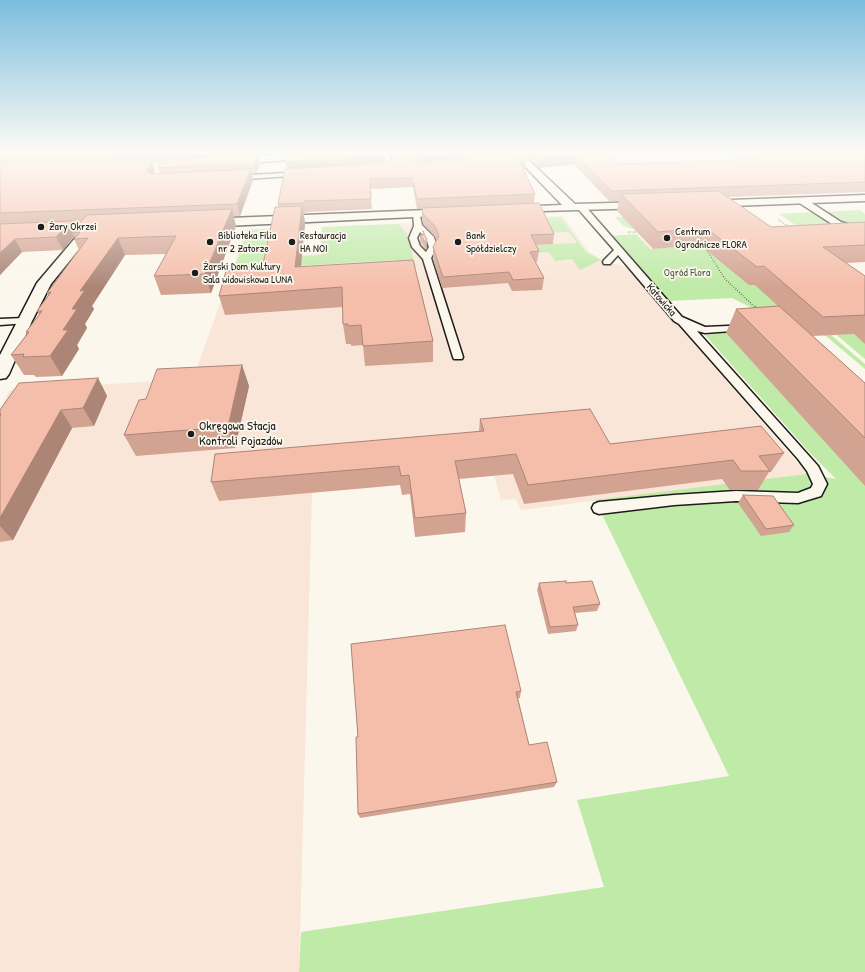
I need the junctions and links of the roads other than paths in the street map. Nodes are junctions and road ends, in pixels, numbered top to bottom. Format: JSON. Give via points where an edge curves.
{"nodes":[{"id":1,"x":565,"y":197,"type":"edge"},
{"id":2,"x":865,"y":198,"type":"edge"},
{"id":3,"x":801,"y":200,"type":"junction"},
{"id":4,"x":693,"y":204,"type":"edge"},
{"id":5,"x":662,"y":205,"type":"edge"},
{"id":6,"x":577,"y":208,"type":"junction"},
{"id":7,"x":501,"y":210,"type":"edge"},
{"id":8,"x":462,"y":212,"type":"edge"},
{"id":9,"x":416,"y":214,"type":"junction"},
{"id":10,"x":192,"y":223,"type":"edge"},
{"id":11,"x":418,"y":226,"type":"junction"},
{"id":12,"x":89,"y":227,"type":"edge"},
{"id":13,"x":865,"y":232,"type":"edge"},
{"id":14,"x":618,"y":251,"type":"junction"},
{"id":15,"x":427,"y":258,"type":"junction"},
{"id":16,"x":607,"y":262,"type":"dead end"},
{"id":17,"x":24,"y":321,"type":"junction"},
{"id":18,"x":0,"y":322,"type":"edge"},
{"id":19,"x":684,"y":323,"type":"junction"},
{"id":20,"x":759,"y":326,"type":"edge"},
{"id":21,"x":458,"y":357,"type":"dead end"},
{"id":22,"x":0,"y":374,"type":"edge"},
{"id":23,"x":599,"y":508,"type":"dead end"}],
"edges":[{"from":1,"to":6,"type":"street","name":"Katowicka"},
{"from":2,"to":3,"type":"street"},
{"from":3,"to":4,"type":"street"},
{"from":3,"to":13,"type":"lane","via":[[838,224]]},
{"from":5,"to":6,"type":"street"},
{"from":6,"to":7,"type":"street"},
{"from":6,"to":14,"type":"lane","name":"Katowicka"},
{"from":8,"to":9,"type":"street"},
{"from":9,"to":10,"type":"street"},
{"from":9,"to":11,"type":"lane"},
{"from":11,"to":15,"type":"lane","via":[[413,238],[416,247]]},
{"from":11,"to":15,"type":"lane","via":[[430,236],[433,247]]},
{"from":12,"to":17,"type":"street","via":[[44,283]]},
{"from":14,"to":16,"type":"lane"},
{"from":14,"to":19,"type":"lane","name":"Katowicka","via":[[674,316]]},
{"from":15,"to":21,"type":"lane"},
{"from":17,"to":18,"type":"lane"},
{"from":17,"to":22,"type":"street"},
{"from":19,"to":20,"type":"lane","name":"Katowicka","via":[[706,330]]},
{"from":19,"to":23,"type":"lane","via":[[803,456],[820,484],[816,492],[798,498],[736,496]]}]}
